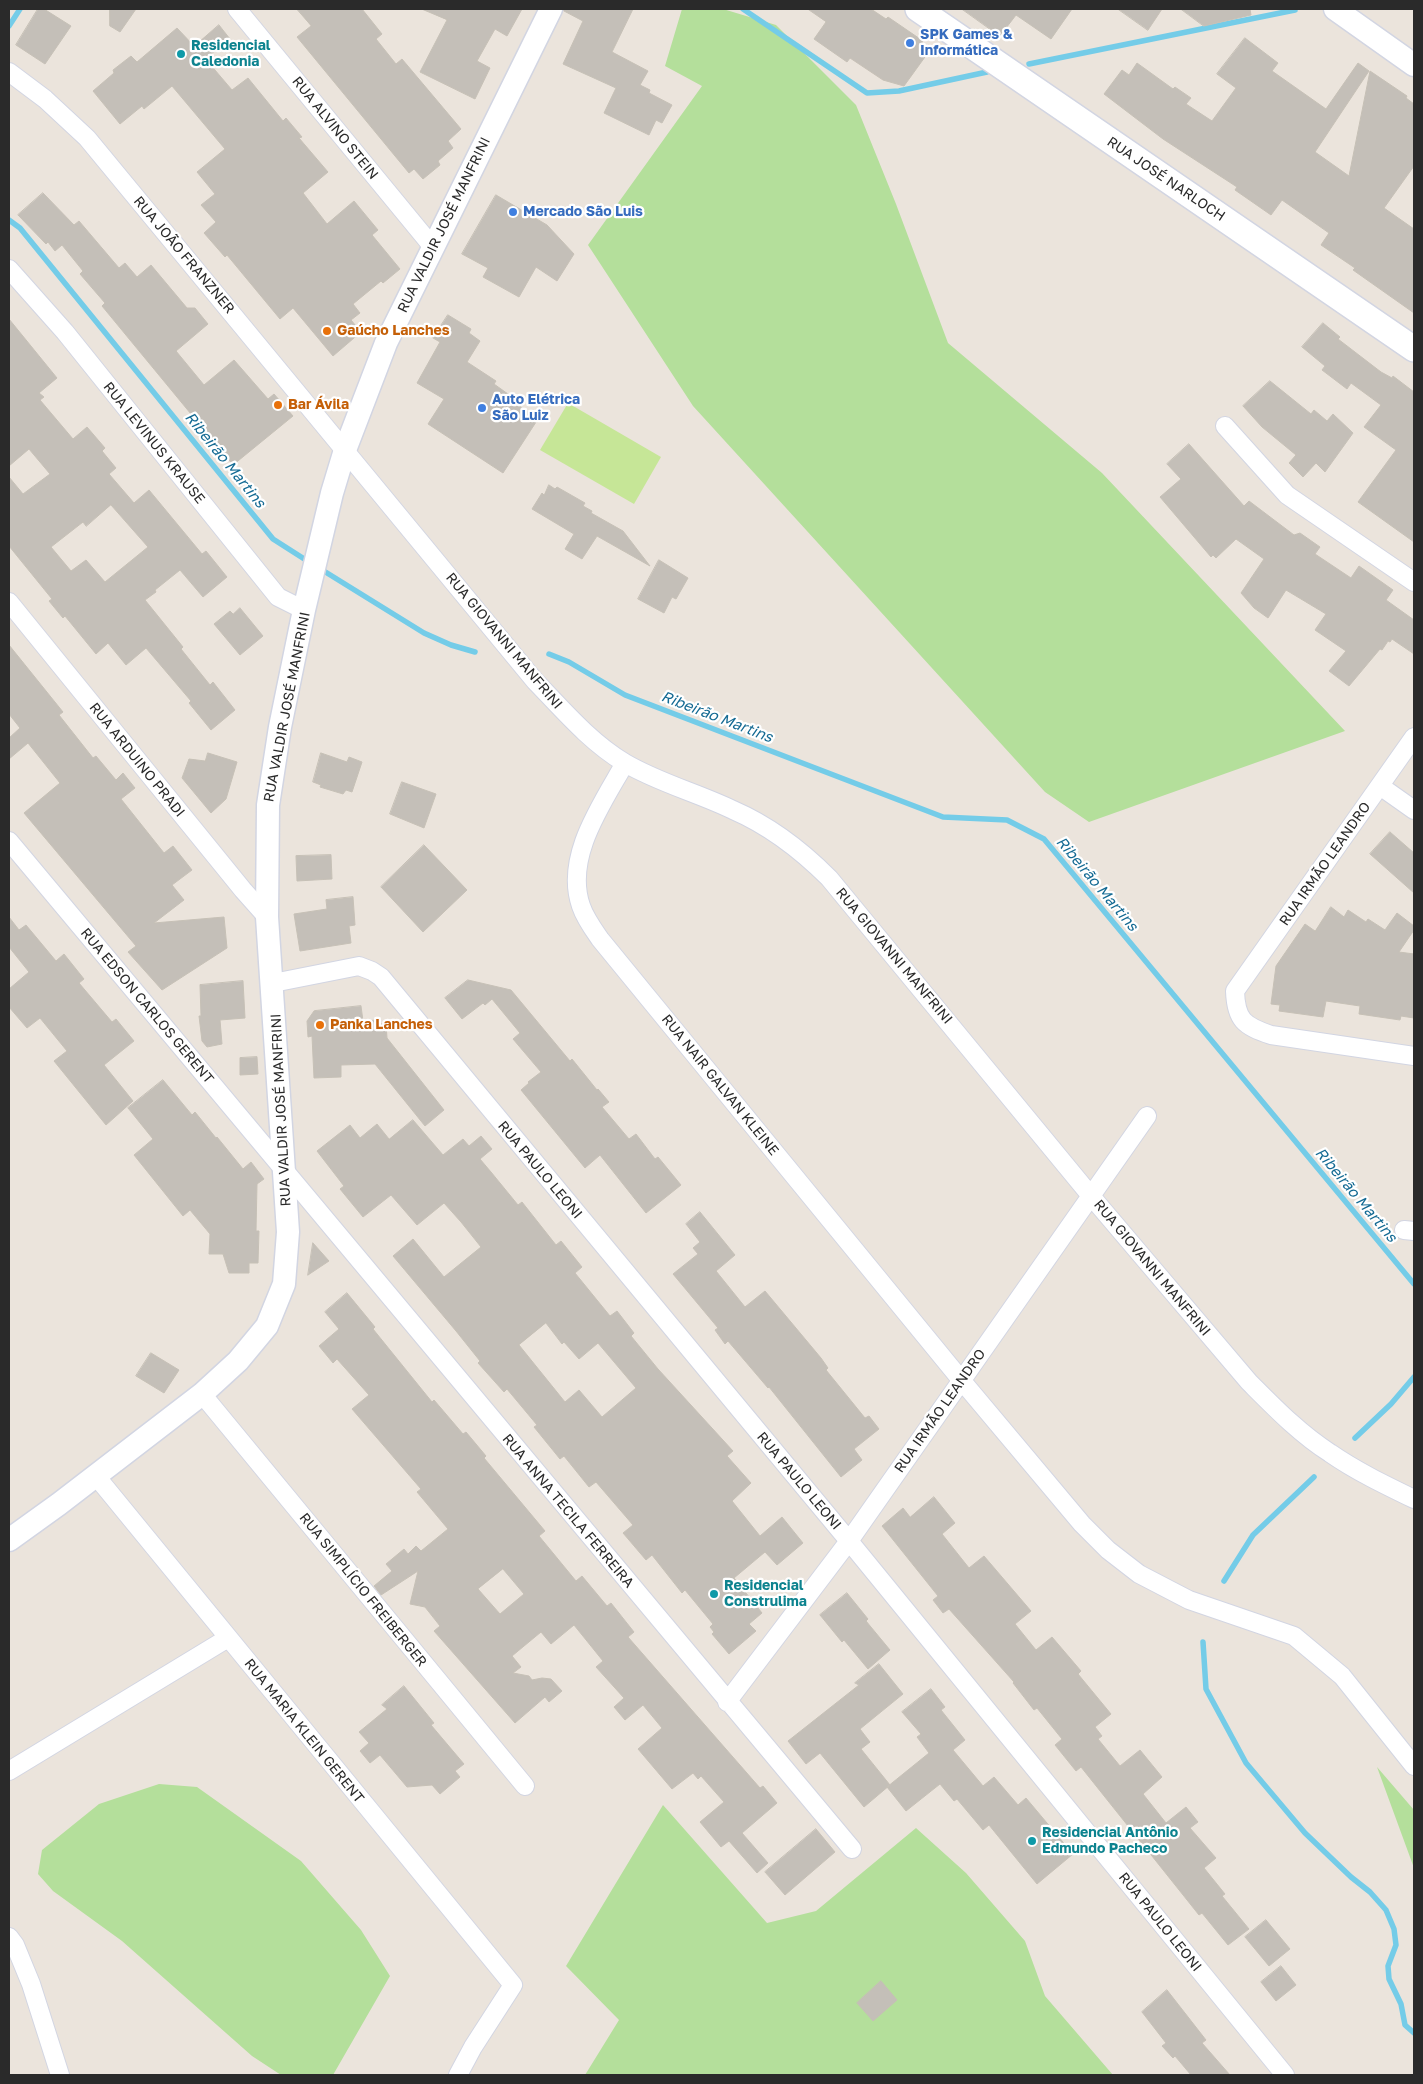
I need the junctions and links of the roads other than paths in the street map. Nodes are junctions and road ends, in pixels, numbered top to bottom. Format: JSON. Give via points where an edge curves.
{"nodes":[{"id":1,"x":237,"y":9,"type":"edge"},
{"id":2,"x":551,"y":9,"type":"edge"},
{"id":3,"x":918,"y":9,"type":"edge"},
{"id":4,"x":1335,"y":9,"type":"edge"},
{"id":5,"x":1414,"y":65,"type":"edge"},
{"id":6,"x":9,"y":72,"type":"edge"},
{"id":7,"x":432,"y":246,"type":"junction"},
{"id":8,"x":9,"y":269,"type":"edge"},
{"id":9,"x":1414,"y":349,"type":"edge"},
{"id":10,"x":1225,"y":426,"type":"dead end"},
{"id":11,"x":345,"y":450,"type":"junction"},
{"id":12,"x":1414,"y":582,"type":"edge"},
{"id":13,"x":9,"y":602,"type":"edge"},
{"id":14,"x":304,"y":610,"type":"junction"},
{"id":15,"x":1414,"y":736,"type":"edge"},
{"id":16,"x":625,"y":763,"type":"junction"},
{"id":17,"x":1380,"y":786,"type":"junction"},
{"id":18,"x":1414,"y":810,"type":"edge"},
{"id":19,"x":9,"y":841,"type":"edge"},
{"id":20,"x":267,"y":917,"type":"junction"},
{"id":21,"x":273,"y":982,"type":"junction"},
{"id":22,"x":1414,"y":1056,"type":"edge"},
{"id":23,"x":1147,"y":1116,"type":"dead end"},
{"id":24,"x":285,"y":1172,"type":"junction"},
{"id":25,"x":1091,"y":1196,"type":"junction"},
{"id":26,"x":962,"y":1381,"type":"junction"},
{"id":27,"x":202,"y":1394,"type":"junction"},
{"id":28,"x":96,"y":1476,"type":"junction"},
{"id":29,"x":1414,"y":1499,"type":"edge"},
{"id":30,"x":9,"y":1540,"type":"edge"},
{"id":31,"x":849,"y":1541,"type":"junction"},
{"id":32,"x":228,"y":1638,"type":"junction"},
{"id":33,"x":727,"y":1702,"type":"junction"},
{"id":34,"x":1414,"y":1766,"type":"edge"},
{"id":35,"x":9,"y":1771,"type":"edge"},
{"id":36,"x":525,"y":1786,"type":"dead end"},
{"id":37,"x":852,"y":1849,"type":"dead end"},
{"id":38,"x":9,"y":1937,"type":"edge"},
{"id":39,"x":60,"y":2075,"type":"edge"},
{"id":40,"x":458,"y":2075,"type":"edge"},
{"id":41,"x":1285,"y":2075,"type":"edge"}],
"edges":[{"from":1,"to":7,"type":"street","name":"RUA ALVINO STEIN"},
{"from":2,"to":7,"type":"street","name":"RUA VALDIR JOSÉ MANFRINI"},
{"from":3,"to":9,"type":"main road","name":"RUA JOSÉ NARLOCH"},
{"from":4,"to":5,"type":"street"},
{"from":6,"to":11,"type":"street","name":"RUA JOÃO FRANZNER","via":[[45,99],[87,138]]},
{"from":7,"to":11,"type":"street","name":"RUA VALDIR JOSÉ MANFRINI","via":[[386,343]]},
{"from":8,"to":14,"type":"street","name":"RUA LEVINUS KRAUSE","via":[[65,332],[278,598]]},
{"from":10,"to":12,"type":"street","via":[[1287,495]]},
{"from":11,"to":14,"type":"street","name":"RUA VALDIR JOSÉ MANFRINI"},
{"from":11,"to":16,"type":"street","name":"RUA GIOVANNI MANFRINI","via":[[535,681],[594,741]]},
{"from":13,"to":20,"type":"street","name":"RUA ARDUINO PRADI"},
{"from":14,"to":20,"type":"street","name":"RUA VALDIR JOSÉ MANFRINI","via":[[268,805]]},
{"from":15,"to":17,"type":"street","name":"RUA IRMÃO LEANDRO"},
{"from":16,"to":25,"type":"street","name":"RUA GIOVANNI MANFRINI","via":[[746,816],[774,832],[815,864]]},
{"from":16,"to":26,"type":"street","name":"RUA NAIR GALVAN KLEINE","via":[[590,831],[578,863],[578,894],[588,921]]},
{"from":17,"to":18,"type":"street"},
{"from":17,"to":22,"type":"street","name":"RUA IRMÃO LEANDRO","via":[[1235,991],[1236,1009],[1242,1020],[1256,1030],[1272,1035]]},
{"from":19,"to":24,"type":"street","name":"RUA EDSON CARLOS GERENT"},
{"from":20,"to":21,"type":"street","name":"RUA VALDIR JOSÉ MANFRINI"},
{"from":21,"to":24,"type":"street","name":"RUA VALDIR JOSÉ MANFRINI"},
{"from":21,"to":31,"type":"street","name":"RUA PAULO LEONI","via":[[358,966],[381,977]]},
{"from":23,"to":25,"type":"street","name":"RUA IRMÃO LEANDRO"},
{"from":24,"to":27,"type":"street","name":"RUA VALDIR JOSÉ MANFRINI","via":[[288,1232],[284,1284],[267,1326],[238,1361]]},
{"from":24,"to":33,"type":"street","name":"RUA ANNA TECILA FERREIRA"},
{"from":25,"to":26,"type":"street","name":"RUA IRMÃO LEANDRO"},
{"from":25,"to":29,"type":"street","name":"RUA GIOVANNI MANFRINI","via":[[1249,1382],[1276,1409],[1328,1453]]},
{"from":26,"to":31,"type":"street","name":"RUA IRMÃO LEANDRO"},
{"from":26,"to":34,"type":"street","name":"RUA NAIR GALVAN KLEINE","via":[[1082,1524],[1108,1550],[1139,1574],[1189,1600],[1294,1636],[1342,1676]]},
{"from":27,"to":28,"type":"street","name":"RUA VALDIR JOSÉ MANFRINI"},
{"from":27,"to":36,"type":"street","name":"RUA SIMPLÍCIO FREIBERGER"},
{"from":28,"to":30,"type":"street","name":"RUA VALDIR JOSÉ MANFRINI"},
{"from":28,"to":32,"type":"street","name":"RUA MARIA KLEIN GERENT"},
{"from":31,"to":33,"type":"street","name":"RUA IRMÃO LEANDRO"},
{"from":31,"to":41,"type":"street","name":"RUA PAULO LEONI"},
{"from":32,"to":35,"type":"street"},
{"from":32,"to":40,"type":"street","name":"RUA MARIA KLEIN GERENT","via":[[513,1985]]},
{"from":33,"to":37,"type":"street","name":"RUA ANNA TECILA FERREIRA"},
{"from":38,"to":39,"type":"street","via":[[31,1984]]}]}
